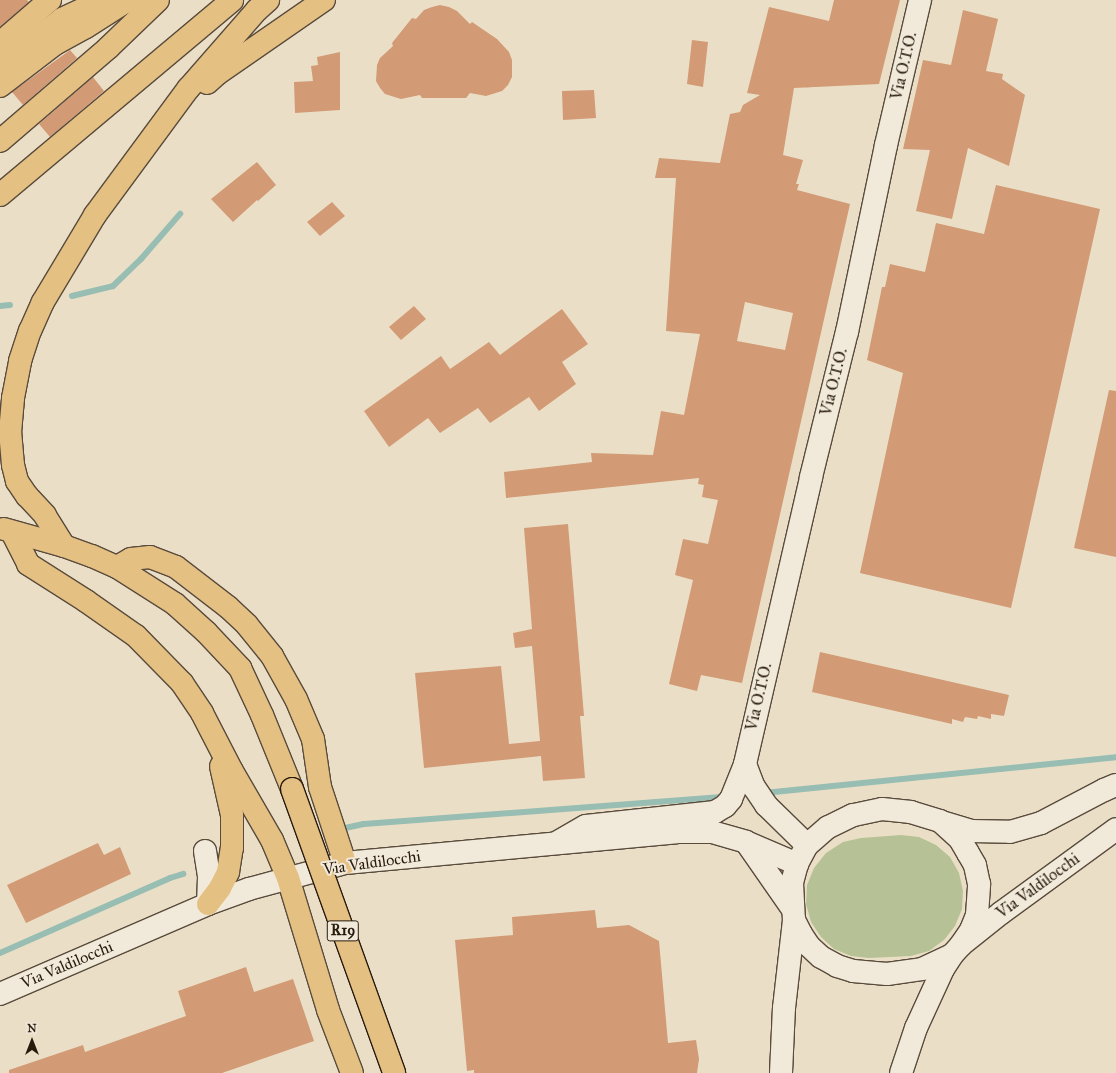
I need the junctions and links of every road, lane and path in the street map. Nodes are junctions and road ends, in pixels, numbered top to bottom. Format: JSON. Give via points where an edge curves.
{"nodes":[{"id":1,"x":50,"y":0,"type":"edge"},
{"id":2,"x":158,"y":0,"type":"edge"},
{"id":3,"x":232,"y":0,"type":"edge"},
{"id":4,"x":268,"y":0,"type":"edge"},
{"id":5,"x":324,"y":0,"type":"edge"},
{"id":6,"x":920,"y":0,"type":"edge"},
{"id":7,"x":130,"y":1,"type":"edge"},
{"id":8,"x":0,"y":43,"type":"edge"},
{"id":9,"x":0,"y":67,"type":"edge"},
{"id":10,"x":0,"y":86,"type":"edge"},
{"id":11,"x":0,"y":124,"type":"edge"},
{"id":12,"x":155,"y":132,"type":"junction"},
{"id":13,"x":0,"y":140,"type":"edge"},
{"id":14,"x":0,"y":195,"type":"edge"},
{"id":15,"x":6,"y":530,"type":"edge"},
{"id":16,"x":64,"y":546,"type":"junction"},
{"id":17,"x":117,"y":568,"type":"junction"},
{"id":18,"x":214,"y":736,"type":"junction"},
{"id":19,"x":745,"y":764,"type":"junction"},
{"id":20,"x":1116,"y":785,"type":"edge"},
{"id":21,"x":714,"y":812,"type":"joint"},
{"id":22,"x":940,"y":822,"type":"junction"},
{"id":23,"x":1116,"y":829,"type":"edge"},
{"id":24,"x":746,"y":842,"type":"junction"},
{"id":25,"x":556,"y":844,"type":"junction"},
{"id":26,"x":205,"y":852,"type":"dead end"},
{"id":27,"x":802,"y":854,"type":"junction"},
{"id":28,"x":345,"y":863,"type":"junction"},
{"id":29,"x":288,"y":878,"type":"junction"},
{"id":30,"x":208,"y":904,"type":"junction"},
{"id":31,"x":793,"y":914,"type":"junction"},
{"id":32,"x":957,"y":950,"type":"junction"},
{"id":33,"x":0,"y":994,"type":"edge"},
{"id":34,"x":352,"y":1073,"type":"edge"},
{"id":35,"x":394,"y":1073,"type":"edge"},
{"id":36,"x":780,"y":1073,"type":"edge"},
{"id":37,"x":901,"y":1073,"type":"edge"}],
"edges":[{"from":1,"to":8,"type":"highway"},
{"from":2,"to":13,"type":"highway","via":[[108,48]]},
{"from":3,"to":14,"type":"highway"},
{"from":4,"to":12,"type":"highway","via":[[188,89]]},
{"from":5,"to":12,"type":"highway","via":[[217,74]]},
{"from":6,"to":19,"type":"main road","name":"Via O.T.O.","via":[[886,145],[847,332]]},
{"from":7,"to":9,"type":"highway","via":[[96,2],[62,19]]},
{"from":7,"to":10,"type":"highway","via":[[55,44]]},
{"from":7,"to":11,"type":"highway","via":[[96,42],[41,85]]},
{"from":12,"to":16,"type":"highway","via":[[95,215],[43,302],[15,379],[10,434],[17,481],[45,516]]},
{"from":15,"to":16,"type":"highway"},
{"from":15,"to":18,"type":"highway","via":[[28,564],[115,620],[152,651],[182,683]]},
{"from":16,"to":17,"type":"highway","number":"R19"},
{"from":17,"to":28,"type":"highway","via":[[131,559],[150,557],[176,567],[228,607],[247,625],[272,656],[296,699],[313,739],[320,787]]},
{"from":17,"to":35,"type":"highway","number":"R19","bridge":true,"via":[[175,604],[240,668],[292,789]]},
{"from":18,"to":29,"type":"highway","via":[[272,840]]},
{"from":18,"to":30,"type":"highway","via":[[229,799],[233,832],[228,872]]},
{"from":19,"to":21,"type":"main road","name":"Via O.T.O.","via":[[731,799]]},
{"from":19,"to":27,"type":"main road","via":[[754,787]]},
{"from":20,"to":22,"type":"main road","via":[[1041,822],[1010,832],[971,831]]},
{"from":21,"to":25,"type":"main road","name":"Via Valdilocchi","via":[[586,826]]},
{"from":22,"to":27,"type":"main road","via":[[911,812],[882,809],[853,814],[828,827]]},
{"from":22,"to":32,"type":"main road","via":[[960,839],[975,865],[978,884],[977,915],[972,930]]},
{"from":23,"to":32,"type":"main road","name":"Via Valdilocchi","via":[[1001,913]]},
{"from":24,"to":25,"type":"main road","via":[[712,832],[677,832]]},
{"from":24,"to":27,"type":"main road"},
{"from":24,"to":31,"type":"main road"},
{"from":25,"to":28,"type":"main road","name":"Via Valdilocchi"},
{"from":26,"to":30,"type":"main road","via":[[209,877]]},
{"from":27,"to":31,"type":"main road","via":[[792,883]]},
{"from":28,"to":29,"type":"main road","name":"Via Valdilocchi"},
{"from":29,"to":30,"type":"main road","name":"Via Valdilocchi"},
{"from":29,"to":34,"type":"highway","via":[[328,1010]]},
{"from":30,"to":33,"type":"main road","name":"Via Valdilocchi"},
{"from":31,"to":32,"type":"main road","via":[[805,940],[821,956],[837,966],[853,971],[905,973],[936,964]]},
{"from":31,"to":36,"type":"main road"},
{"from":32,"to":37,"type":"main road","via":[[943,969],[916,1028]]}]}
